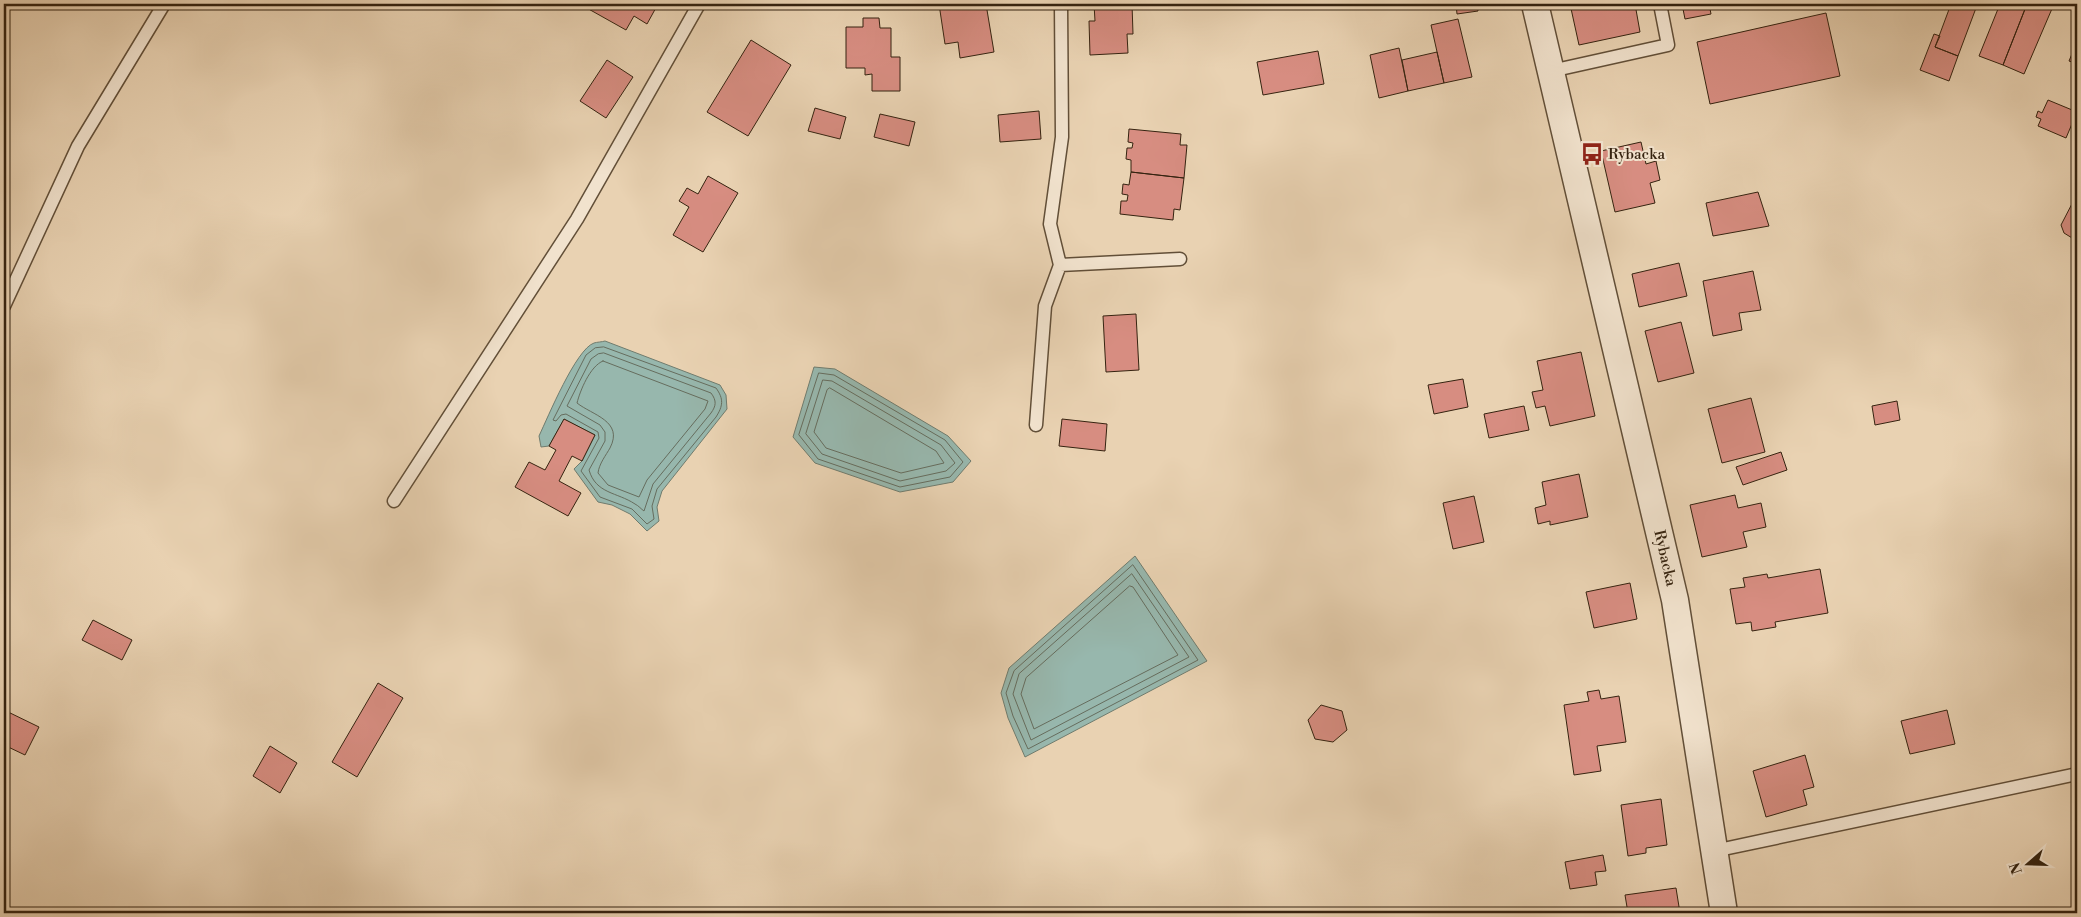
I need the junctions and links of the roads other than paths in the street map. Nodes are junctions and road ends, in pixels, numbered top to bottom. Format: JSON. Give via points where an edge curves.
{"nodes":[{"id":1,"x":164,"y":4,"type":"edge"},
{"id":2,"x":699,"y":4,"type":"edge"},
{"id":3,"x":1061,"y":4,"type":"edge"},
{"id":4,"x":1536,"y":4,"type":"edge"},
{"id":5,"x":1660,"y":4,"type":"edge"},
{"id":6,"x":1551,"y":71,"type":"junction"},
{"id":7,"x":1180,"y":259,"type":"dead end"},
{"id":8,"x":1060,"y":265,"type":"junction"},
{"id":9,"x":4,"y":306,"type":"edge"},
{"id":10,"x":1036,"y":425,"type":"dead end"},
{"id":11,"x":394,"y":501,"type":"dead end"},
{"id":12,"x":2077,"y":774,"type":"edge"},
{"id":13,"x":1714,"y":851,"type":"junction"},
{"id":14,"x":1724,"y":913,"type":"edge"}],
"edges":[{"from":1,"to":9,"type":"lane","via":[[78,146]]},
{"from":2,"to":11,"type":"lane","via":[[577,219]]},
{"from":3,"to":8,"type":"lane","via":[[1062,137],[1050,224]]},
{"from":4,"to":6,"type":"street","name":"Rybacka"},
{"from":5,"to":6,"type":"lane","via":[[1668,45]]},
{"from":6,"to":13,"type":"street","name":"Rybacka","via":[[1675,600]]},
{"from":7,"to":8,"type":"lane"},
{"from":8,"to":10,"type":"lane","via":[[1045,306]]},
{"from":12,"to":13,"type":"lane"},
{"from":13,"to":14,"type":"street","name":"Rybacka"}]}
